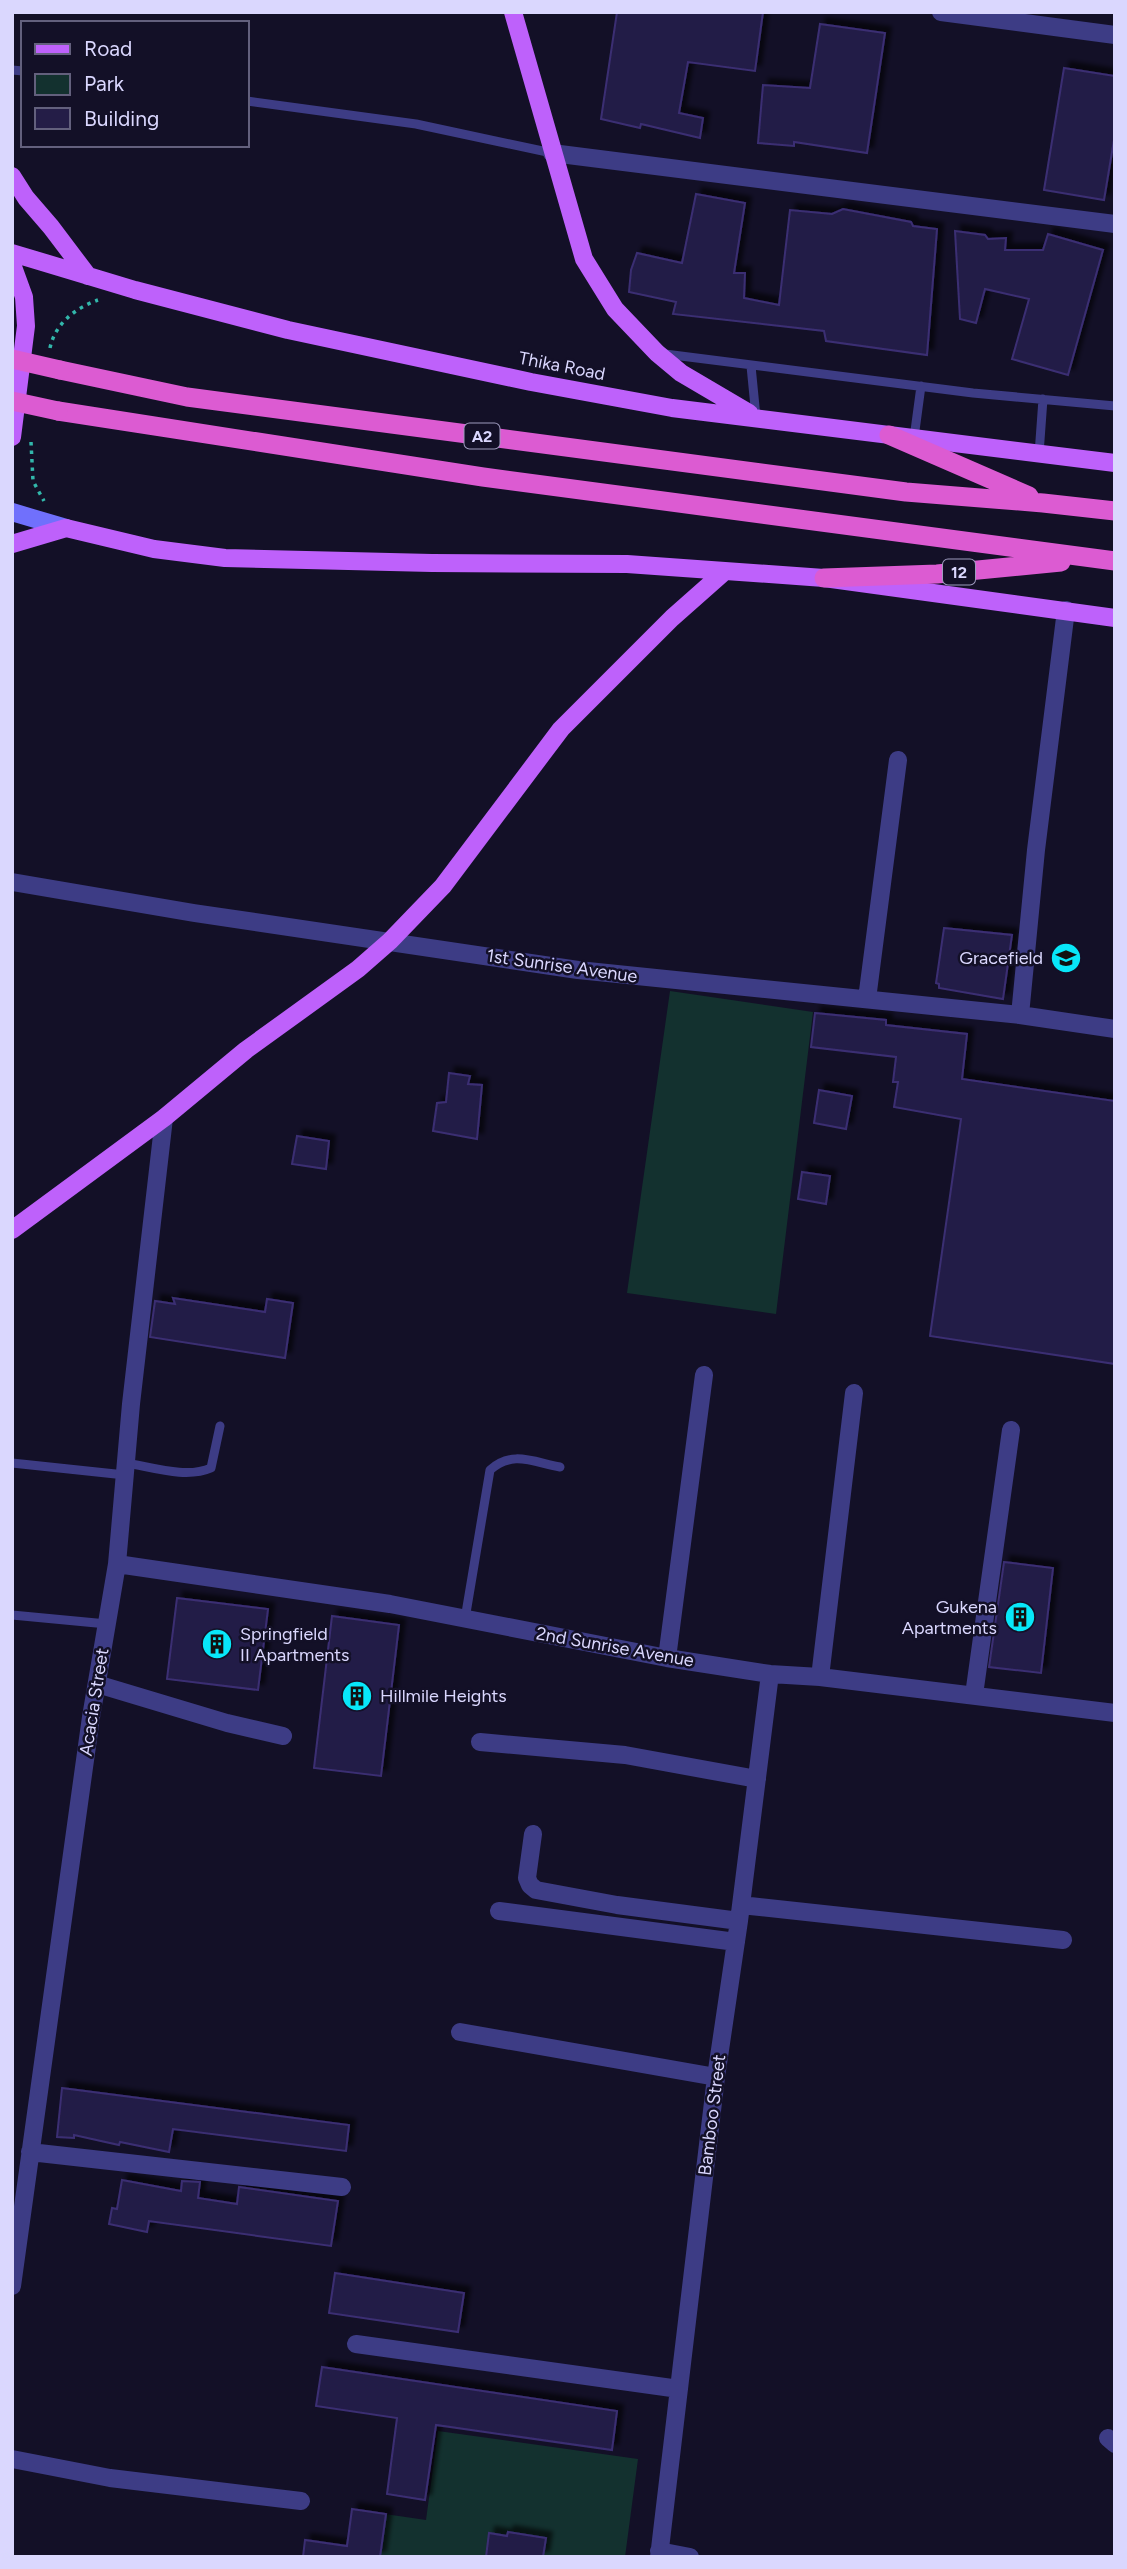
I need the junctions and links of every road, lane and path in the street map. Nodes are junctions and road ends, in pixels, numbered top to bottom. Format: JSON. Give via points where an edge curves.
{"nodes":[{"id":1,"x":513,"y":12,"type":"edge"},
{"id":2,"x":941,"y":12,"type":"edge"},
{"id":3,"x":1115,"y":36,"type":"edge"},
{"id":4,"x":248,"y":101,"type":"edge"},
{"id":5,"x":552,"y":153,"type":"junction"},
{"id":6,"x":12,"y":176,"type":"edge"},
{"id":7,"x":1115,"y":224,"type":"edge"},
{"id":8,"x":12,"y":253,"type":"edge"},
{"id":9,"x":12,"y":264,"type":"edge"},
{"id":10,"x":88,"y":276,"type":"junction"},
{"id":11,"x":657,"y":353,"type":"junction"},
{"id":12,"x":12,"y":359,"type":"edge"},
{"id":13,"x":751,"y":366,"type":"junction"},
{"id":14,"x":921,"y":386,"type":"junction"},
{"id":15,"x":1043,"y":399,"type":"junction"},
{"id":16,"x":12,"y":401,"type":"edge"},
{"id":17,"x":1115,"y":406,"type":"edge"},
{"id":18,"x":756,"y":417,"type":"junction"},
{"id":19,"x":889,"y":435,"type":"junction"},
{"id":20,"x":12,"y":437,"type":"edge"},
{"id":21,"x":914,"y":438,"type":"junction"},
{"id":22,"x":1039,"y":454,"type":"junction"},
{"id":23,"x":1115,"y":463,"type":"edge"},
{"id":24,"x":1043,"y":503,"type":"junction"},
{"id":25,"x":1115,"y":511,"type":"edge"},
{"id":26,"x":12,"y":512,"type":"edge"},
{"id":27,"x":66,"y":528,"type":"junction"},
{"id":28,"x":12,"y":544,"type":"edge"},
{"id":29,"x":1093,"y":558,"type":"junction"},
{"id":30,"x":1115,"y":561,"type":"edge"},
{"id":31,"x":724,"y":572,"type":"junction"},
{"id":32,"x":824,"y":578,"type":"junction"},
{"id":33,"x":1066,"y":610,"type":"junction"},
{"id":34,"x":1115,"y":618,"type":"edge"},
{"id":35,"x":898,"y":760,"type":"dead end"},
{"id":36,"x":12,"y":882,"type":"edge"},
{"id":37,"x":390,"y":940,"type":"junction"},
{"id":38,"x":867,"y":999,"type":"junction"},
{"id":39,"x":1020,"y":1015,"type":"junction"},
{"id":40,"x":1115,"y":1030,"type":"edge"},
{"id":41,"x":164,"y":1118,"type":"junction"},
{"id":42,"x":12,"y":1230,"type":"edge"},
{"id":43,"x":704,"y":1375,"type":"dead end"},
{"id":44,"x":854,"y":1393,"type":"dead end"},
{"id":45,"x":220,"y":1426,"type":"dead end"},
{"id":46,"x":1011,"y":1430,"type":"dead end"},
{"id":47,"x":12,"y":1463,"type":"edge"},
{"id":48,"x":560,"y":1467,"type":"dead end"},
{"id":49,"x":125,"y":1469,"type":"junction"},
{"id":50,"x":117,"y":1564,"type":"junction"},
{"id":51,"x":12,"y":1615,"type":"edge"},
{"id":52,"x":465,"y":1619,"type":"junction"},
{"id":53,"x":107,"y":1624,"type":"junction"},
{"id":54,"x":667,"y":1658,"type":"junction"},
{"id":55,"x":770,"y":1674,"type":"junction"},
{"id":56,"x":820,"y":1677,"type":"junction"},
{"id":57,"x":97,"y":1684,"type":"junction"},
{"id":58,"x":974,"y":1695,"type":"junction"},
{"id":59,"x":1115,"y":1713,"type":"edge"},
{"id":60,"x":283,"y":1736,"type":"dead end"},
{"id":61,"x":480,"y":1742,"type":"dead end"},
{"id":62,"x":757,"y":1779,"type":"junction"},
{"id":63,"x":533,"y":1834,"type":"dead end"},
{"id":64,"x":499,"y":1911,"type":"dead end"},
{"id":65,"x":740,"y":1913,"type":"junction"},
{"id":66,"x":1063,"y":1940,"type":"dead end"},
{"id":67,"x":736,"y":1942,"type":"junction"},
{"id":68,"x":460,"y":2032,"type":"dead end"},
{"id":69,"x":716,"y":2077,"type":"junction"},
{"id":70,"x":30,"y":2152,"type":"junction"},
{"id":71,"x":342,"y":2187,"type":"dead end"},
{"id":72,"x":12,"y":2286,"type":"edge"},
{"id":73,"x":356,"y":2344,"type":"dead end"},
{"id":74,"x":679,"y":2389,"type":"junction"},
{"id":75,"x":12,"y":2459,"type":"edge"},
{"id":76,"x":301,"y":2501,"type":"dead end"},
{"id":77,"x":659,"y":2554,"type":"edge"},
{"id":78,"x":690,"y":2557,"type":"edge"}],
"edges":[{"from":1,"to":5,"type":"main road"},
{"from":2,"to":3,"type":"street"},
{"from":4,"to":5,"type":"lane","via":[[416,124]]},
{"from":5,"to":7,"type":"street"},
{"from":5,"to":11,"type":"main road","via":[[584,259],[615,309]]},
{"from":6,"to":10,"type":"main road"},
{"from":8,"to":10,"type":"main road","name":"Thika Road"},
{"from":9,"to":20,"type":"main road","via":[[24,297],[26,326]]},
{"from":10,"to":18,"type":"main road","name":"Thika Road","via":[[409,357],[672,408]]},
{"from":11,"to":13,"type":"lane"},
{"from":11,"to":18,"type":"main road","via":[[681,373]]},
{"from":12,"to":24,"type":"highway","number":"A2","bridge":true,"via":[[187,397],[906,492]]},
{"from":13,"to":14,"type":"lane"},
{"from":13,"to":18,"type":"lane"},
{"from":14,"to":15,"type":"lane"},
{"from":14,"to":21,"type":"lane"},
{"from":15,"to":17,"type":"lane"},
{"from":15,"to":22,"type":"lane"},
{"from":16,"to":29,"type":"highway","number":"A2","bridge":true,"via":[[483,477]]},
{"from":18,"to":19,"type":"main road","name":"Thika Road"},
{"from":19,"to":21,"type":"main road","name":"Thika Road"},
{"from":19,"to":24,"type":"highway"},
{"from":21,"to":22,"type":"main road","name":"Thika Road"},
{"from":22,"to":23,"type":"main road","name":"Thika Road"},
{"from":24,"to":25,"type":"highway","number":"A2"},
{"from":26,"to":27,"type":"main road"},
{"from":27,"to":28,"type":"main road"},
{"from":27,"to":31,"type":"main road","via":[[154,550],[225,558],[627,564]]},
{"from":29,"to":30,"type":"highway","number":"A2"},
{"from":29,"to":32,"type":"highway","number":"12","via":[[937,574]]},
{"from":31,"to":32,"type":"main road"},
{"from":31,"to":37,"type":"main road","via":[[561,729],[443,886]]},
{"from":32,"to":33,"type":"main road"},
{"from":33,"to":34,"type":"main road"},
{"from":33,"to":39,"type":"street"},
{"from":35,"to":38,"type":"street"},
{"from":36,"to":37,"type":"street","name":"1st Sunrise Avenue"},
{"from":37,"to":38,"type":"street","name":"1st Sunrise Avenue","via":[[578,970]]},
{"from":37,"to":41,"type":"main road"},
{"from":38,"to":39,"type":"street","name":"1st Sunrise Avenue"},
{"from":39,"to":40,"type":"street","name":"1st Sunrise Avenue"},
{"from":41,"to":42,"type":"main road"},
{"from":41,"to":49,"type":"street","name":"Acacia Street"},
{"from":43,"to":54,"type":"street"},
{"from":44,"to":56,"type":"street"},
{"from":45,"to":49,"type":"lane","via":[[211,1468],[190,1473]]},
{"from":46,"to":58,"type":"street"},
{"from":47,"to":49,"type":"lane"},
{"from":48,"to":52,"type":"lane","via":[[516,1458],[501,1460],[491,1470]]},
{"from":49,"to":50,"type":"street","name":"Acacia Street"},
{"from":50,"to":52,"type":"street","name":"2nd Sunrise Avenue"},
{"from":50,"to":53,"type":"street","name":"Acacia Street"},
{"from":51,"to":53,"type":"lane"},
{"from":52,"to":54,"type":"street","name":"2nd Sunrise Avenue"},
{"from":53,"to":57,"type":"street","name":"Acacia Street"},
{"from":54,"to":55,"type":"street","name":"2nd Sunrise Avenue"},
{"from":55,"to":56,"type":"street","name":"2nd Sunrise Avenue"},
{"from":55,"to":62,"type":"street","name":"Bamboo Street"},
{"from":56,"to":58,"type":"street","name":"2nd Sunrise Avenue"},
{"from":57,"to":60,"type":"street"},
{"from":57,"to":70,"type":"street","name":"Acacia Street"},
{"from":58,"to":59,"type":"street","name":"2nd Sunrise Avenue"},
{"from":61,"to":62,"type":"street","via":[[625,1755]]},
{"from":62,"to":65,"type":"street","name":"Bamboo Street"},
{"from":63,"to":65,"type":"street","via":[[527,1878],[536,1890],[617,1905]]},
{"from":64,"to":67,"type":"street"},
{"from":65,"to":66,"type":"street"},
{"from":65,"to":67,"type":"street","name":"Bamboo Street"},
{"from":67,"to":69,"type":"street","name":"Bamboo Street"},
{"from":68,"to":69,"type":"street"},
{"from":69,"to":74,"type":"street","name":"Bamboo Street"},
{"from":70,"to":71,"type":"street"},
{"from":70,"to":72,"type":"street","name":"Acacia Street"},
{"from":73,"to":74,"type":"street"},
{"from":74,"to":77,"type":"street","name":"Bamboo Street"},
{"from":75,"to":76,"type":"street","via":[[110,2478]]},
{"from":77,"to":78,"type":"street"}]}
